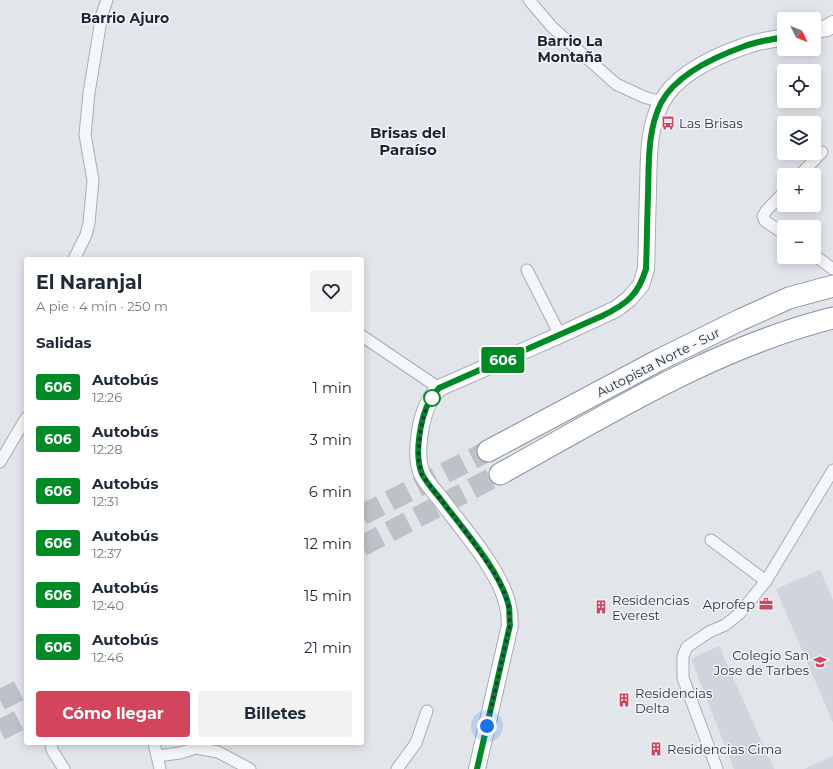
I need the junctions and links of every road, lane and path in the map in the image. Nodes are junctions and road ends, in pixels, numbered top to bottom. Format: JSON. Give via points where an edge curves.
{"nodes":[{"id":1,"x":107,"y":0,"type":"edge"},
{"id":2,"x":529,"y":0,"type":"edge"},
{"id":3,"x":833,"y":24,"type":"edge"},
{"id":4,"x":821,"y":29,"type":"edge"},
{"id":5,"x":777,"y":38,"type":"edge"},
{"id":6,"x":662,"y":102,"type":"junction"},
{"id":7,"x":822,"y":152,"type":"dead end"},
{"id":8,"x":807,"y":168,"type":"edge"},
{"id":9,"x":777,"y":199,"type":"edge"},
{"id":10,"x":777,"y":229,"type":"edge"},
{"id":11,"x":75,"y":257,"type":"edge"},
{"id":12,"x":821,"y":261,"type":"edge"},
{"id":13,"x":833,"y":269,"type":"edge"},
{"id":14,"x":528,"y":270,"type":"dead end"},
{"id":15,"x":833,"y":286,"type":"edge"},
{"id":16,"x":833,"y":318,"type":"edge"},
{"id":17,"x":560,"y":335,"type":"junction"},
{"id":18,"x":364,"y":337,"type":"edge"},
{"id":19,"x":439,"y":388,"type":"junction"},
{"id":20,"x":24,"y":421,"type":"edge"},
{"id":21,"x":488,"y":451,"type":"tunnel mouth"},
{"id":22,"x":0,"y":462,"type":"edge"},
{"id":23,"x":833,"y":470,"type":"edge"},
{"id":24,"x":500,"y":474,"type":"tunnel mouth"},
{"id":25,"x":711,"y":540,"type":"dead end"},
{"id":26,"x":766,"y":581,"type":"junction"},
{"id":27,"x":427,"y":711,"type":"dead end"},
{"id":28,"x":51,"y":745,"type":"edge"},
{"id":29,"x":154,"y":745,"type":"edge"},
{"id":30,"x":157,"y":756,"type":"junction"},
{"id":31,"x":64,"y":769,"type":"edge"},
{"id":32,"x":160,"y":769,"type":"edge"},
{"id":33,"x":250,"y":769,"type":"edge"},
{"id":34,"x":397,"y":769,"type":"edge"},
{"id":35,"x":477,"y":769,"type":"edge"},
{"id":36,"x":717,"y":769,"type":"edge"}],
"edges":[{"from":1,"to":11,"type":"street","via":[[102,14],[86,116],[85,135],[93,180],[89,223]]},
{"from":2,"to":6,"type":"street","via":[[552,27],[616,84]]},
{"from":3,"to":4,"type":"street"},
{"from":5,"to":6,"type":"street","via":[[746,45],[709,61],[675,85]]},
{"from":6,"to":17,"type":"street","via":[[652,126],[649,152],[646,269],[641,285],[616,309]]},
{"from":7,"to":8,"type":"street"},
{"from":9,"to":10,"type":"street","via":[[763,216]]},
{"from":12,"to":13,"type":"street"},
{"from":14,"to":17,"type":"street"},
{"from":15,"to":21,"type":"highway","name":"Autopista Norte - Sur","via":[[789,298],[740,320],[658,360]]},
{"from":16,"to":24,"type":"highway","name":"Autopista Norte - Sur","via":[[747,346],[670,380]]},
{"from":17,"to":19,"type":"street"},
{"from":18,"to":19,"type":"street"},
{"from":19,"to":35,"type":"street","via":[[424,414],[418,458],[422,475],[495,574],[509,607],[510,625]]},
{"from":20,"to":22,"type":"street"},
{"from":23,"to":26,"type":"street"},
{"from":25,"to":26,"type":"street"},
{"from":26,"to":36,"type":"street","via":[[739,614],[687,647],[683,656],[683,678]]},
{"from":27,"to":34,"type":"street","via":[[416,743]]},
{"from":28,"to":31,"type":"street"},
{"from":29,"to":30,"type":"street"},
{"from":30,"to":32,"type":"street"},
{"from":30,"to":33,"type":"street","via":[[196,748],[218,752]]}]}
